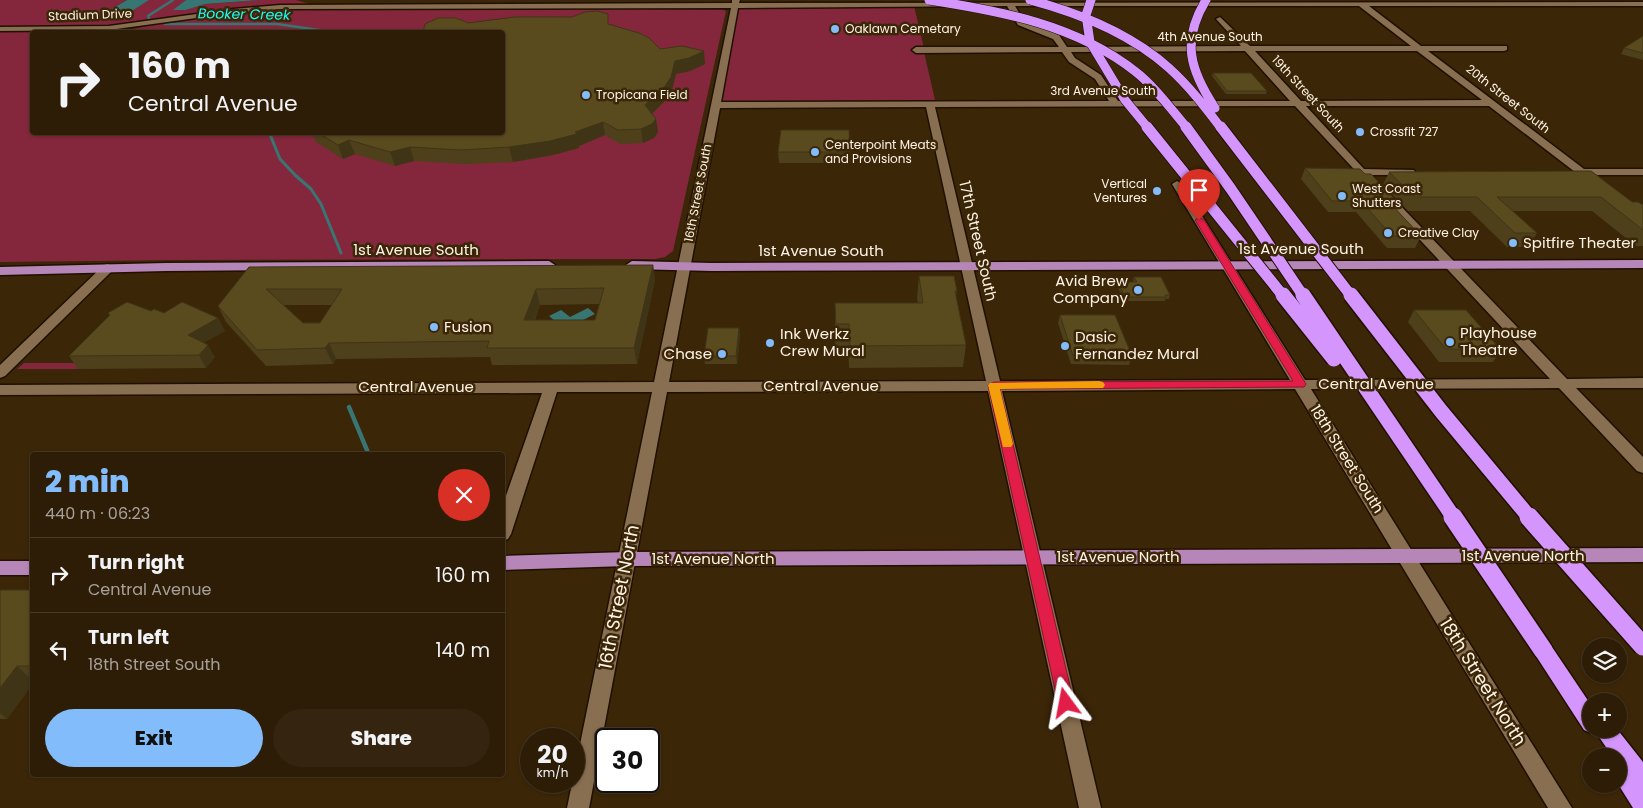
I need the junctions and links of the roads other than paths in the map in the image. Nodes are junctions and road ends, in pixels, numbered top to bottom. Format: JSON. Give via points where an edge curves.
{"nodes":[{"id":1,"x":817,"y":0,"type":"edge"},
{"id":2,"x":929,"y":0,"type":"edge"},
{"id":3,"x":1030,"y":0,"type":"edge"},
{"id":4,"x":1091,"y":0,"type":"edge"},
{"id":5,"x":1206,"y":0,"type":"edge"},
{"id":6,"x":1360,"y":2,"type":"edge"},
{"id":7,"x":735,"y":3,"type":"edge"},
{"id":8,"x":1643,"y":4,"type":"edge"},
{"id":9,"x":870,"y":5,"type":"junction"},
{"id":10,"x":1010,"y":5,"type":"junction"},
{"id":11,"x":1220,"y":19,"type":"dead end"},
{"id":12,"x":0,"y":29,"type":"edge"},
{"id":13,"x":1504,"y":48,"type":"dead end"},
{"id":14,"x":1248,"y":49,"type":"junction"},
{"id":15,"x":1422,"y":49,"type":"junction"},
{"id":16,"x":916,"y":50,"type":"dead end"},
{"id":17,"x":1063,"y":50,"type":"junction"},
{"id":18,"x":1299,"y":103,"type":"junction"},
{"id":19,"x":1491,"y":103,"type":"junction"},
{"id":20,"x":930,"y":104,"type":"junction"},
{"id":21,"x":1115,"y":104,"type":"junction"},
{"id":22,"x":715,"y":105,"type":"junction"},
{"id":23,"x":1364,"y":172,"type":"junction"},
{"id":24,"x":1422,"y":172,"type":"edge"},
{"id":25,"x":1568,"y":172,"type":"edge"},
{"id":26,"x":1582,"y":172,"type":"junction"},
{"id":27,"x":1643,"y":172,"type":"edge"},
{"id":28,"x":1177,"y":184,"type":"dead end"},
{"id":29,"x":1604,"y":189,"type":"edge"},
{"id":30,"x":1296,"y":222,"type":"junction"},
{"id":31,"x":1643,"y":264,"type":"edge"},
{"id":32,"x":566,"y":265,"type":"edge"},
{"id":33,"x":624,"y":265,"type":"edge"},
{"id":34,"x":1451,"y":265,"type":"junction"},
{"id":35,"x":684,"y":266,"type":"junction"},
{"id":36,"x":967,"y":266,"type":"junction"},
{"id":37,"x":1227,"y":266,"type":"junction"},
{"id":38,"x":108,"y":268,"type":"junction"},
{"id":39,"x":0,"y":271,"type":"edge"},
{"id":40,"x":0,"y":373,"type":"edge"},
{"id":41,"x":1563,"y":383,"type":"junction"},
{"id":42,"x":1643,"y":383,"type":"edge"},
{"id":43,"x":1300,"y":384,"type":"junction"},
{"id":44,"x":994,"y":385,"type":"junction"},
{"id":45,"x":552,"y":387,"type":"junction"},
{"id":46,"x":660,"y":387,"type":"junction"},
{"id":47,"x":0,"y":390,"type":"edge"},
{"id":48,"x":1397,"y":436,"type":"junction"},
{"id":49,"x":1643,"y":467,"type":"edge"},
{"id":50,"x":505,"y":525,"type":"edge"},
{"id":51,"x":1643,"y":555,"type":"edge"},
{"id":52,"x":1406,"y":556,"type":"junction"},
{"id":53,"x":1033,"y":558,"type":"junction"},
{"id":54,"x":626,"y":560,"type":"junction"},
{"id":55,"x":505,"y":563,"type":"edge"},
{"id":56,"x":0,"y":568,"type":"edge"},
{"id":57,"x":30,"y":568,"type":"edge"},
{"id":58,"x":1643,"y":646,"type":"edge"},
{"id":59,"x":1543,"y":650,"type":"junction"},
{"id":60,"x":1582,"y":700,"type":"edge"},
{"id":61,"x":1582,"y":709,"type":"edge"},
{"id":62,"x":1611,"y":738,"type":"edge"},
{"id":63,"x":1627,"y":778,"type":"edge"},
{"id":64,"x":1643,"y":779,"type":"edge"},
{"id":65,"x":1643,"y":803,"type":"edge"},
{"id":66,"x":578,"y":808,"type":"edge"},
{"id":67,"x":1090,"y":808,"type":"edge"},
{"id":68,"x":1561,"y":808,"type":"edge"}],
"edges":[{"from":1,"to":9,"type":"street"},
{"from":2,"to":48,"type":"highway","bridge":true,"via":[[993,11],[1050,27],[1089,44],[1136,72],[1180,119],[1231,189]]},
{"from":3,"to":30,"type":"highway","bridge":true,"via":[[1073,12],[1139,47],[1167,67],[1190,90]]},
{"from":4,"to":48,"type":"highway","bridge":true,"via":[[1086,15],[1090,42],[1125,100]]},
{"from":5,"to":30,"type":"highway","bridge":true,"via":[[1191,26],[1195,75],[1209,100]]},
{"from":6,"to":8,"type":"street"},
{"from":6,"to":10,"type":"street"},
{"from":6,"to":15,"type":"street","name":"20th Street South"},
{"from":7,"to":9,"type":"street","name":"Stadium Drive"},
{"from":7,"to":12,"type":"street","name":"Stadium Drive","via":[[280,7],[109,28]]},
{"from":7,"to":22,"type":"street","name":"16th Street South"},
{"from":9,"to":10,"type":"street"},
{"from":10,"to":17,"type":"street","via":[[1021,23],[1049,33],[1059,41]]},
{"from":11,"to":14,"type":"street","name":"19th Street South"},
{"from":13,"to":15,"type":"street","name":"4th Avenue South"},
{"from":14,"to":15,"type":"street","name":"4th Avenue South"},
{"from":14,"to":17,"type":"street","name":"4th Avenue South"},
{"from":14,"to":18,"type":"street","name":"19th Street South"},
{"from":15,"to":19,"type":"street","name":"20th Street South"},
{"from":16,"to":17,"type":"street","name":"4th Avenue South"},
{"from":17,"to":21,"type":"street","via":[[1098,77]]},
{"from":18,"to":19,"type":"street","name":"3rd Avenue South"},
{"from":18,"to":21,"type":"street","name":"3rd Avenue South"},
{"from":18,"to":23,"type":"street","name":"19th Street South"},
{"from":19,"to":26,"type":"street","name":"20th Street South"},
{"from":20,"to":21,"type":"street","name":"3rd Avenue South"},
{"from":20,"to":22,"type":"street","name":"3rd Avenue South"},
{"from":20,"to":36,"type":"street","name":"17th Street South"},
{"from":22,"to":35,"type":"street","name":"16th Street South"},
{"from":23,"to":24,"type":"street"},
{"from":23,"to":34,"type":"street","name":"19th Street South"},
{"from":25,"to":26,"type":"street"},
{"from":26,"to":27,"type":"street"},
{"from":26,"to":29,"type":"street","name":"20th Street South"},
{"from":28,"to":37,"type":"street","name":"18th Street South"},
{"from":30,"to":58,"type":"highway","bridge":true,"via":[[1469,446],[1549,542]]},
{"from":31,"to":34,"type":"main road","name":"1st Avenue South"},
{"from":32,"to":38,"type":"main road","name":"1st Avenue South"},
{"from":33,"to":35,"type":"main road","name":"1st Avenue South"},
{"from":34,"to":37,"type":"main road","name":"1st Avenue South"},
{"from":34,"to":41,"type":"street","name":"19th Street South"},
{"from":35,"to":36,"type":"main road","name":"1st Avenue South"},
{"from":35,"to":46,"type":"street","name":"16th Street South"},
{"from":36,"to":37,"type":"main road","name":"1st Avenue South"},
{"from":36,"to":44,"type":"street","name":"17th Street South"},
{"from":37,"to":43,"type":"street","name":"18th Street South"},
{"from":38,"to":39,"type":"main road","name":"1st Avenue South"},
{"from":38,"to":40,"type":"street"},
{"from":41,"to":42,"type":"street","name":"Central Avenue"},
{"from":41,"to":43,"type":"street","name":"Central Avenue"},
{"from":41,"to":49,"type":"street","name":"19th Street South"},
{"from":43,"to":44,"type":"street","name":"Central Avenue"},
{"from":43,"to":52,"type":"street","name":"18th Street South"},
{"from":44,"to":46,"type":"street","name":"Central Avenue"},
{"from":44,"to":53,"type":"street","name":"17th Street South"},
{"from":45,"to":46,"type":"street","name":"Central Avenue"},
{"from":45,"to":47,"type":"street","name":"Central Avenue"},
{"from":45,"to":50,"type":"street"},
{"from":46,"to":54,"type":"street","name":"16th Street North"},
{"from":48,"to":59,"type":"highway","bridge":true},
{"from":51,"to":52,"type":"main road","name":"1st Avenue North"},
{"from":52,"to":53,"type":"main road","name":"1st Avenue North"},
{"from":52,"to":68,"type":"street","name":"18th Street North"},
{"from":53,"to":54,"type":"main road","name":"1st Avenue North"},
{"from":53,"to":67,"type":"street","name":"17th Street South"},
{"from":54,"to":55,"type":"main road","name":"1st Avenue North"},
{"from":54,"to":66,"type":"street","name":"16th Street North"},
{"from":56,"to":57,"type":"main road"},
{"from":59,"to":60,"type":"highway"},
{"from":59,"to":61,"type":"highway"},
{"from":62,"to":64,"type":"highway"},
{"from":63,"to":65,"type":"highway"}]}
